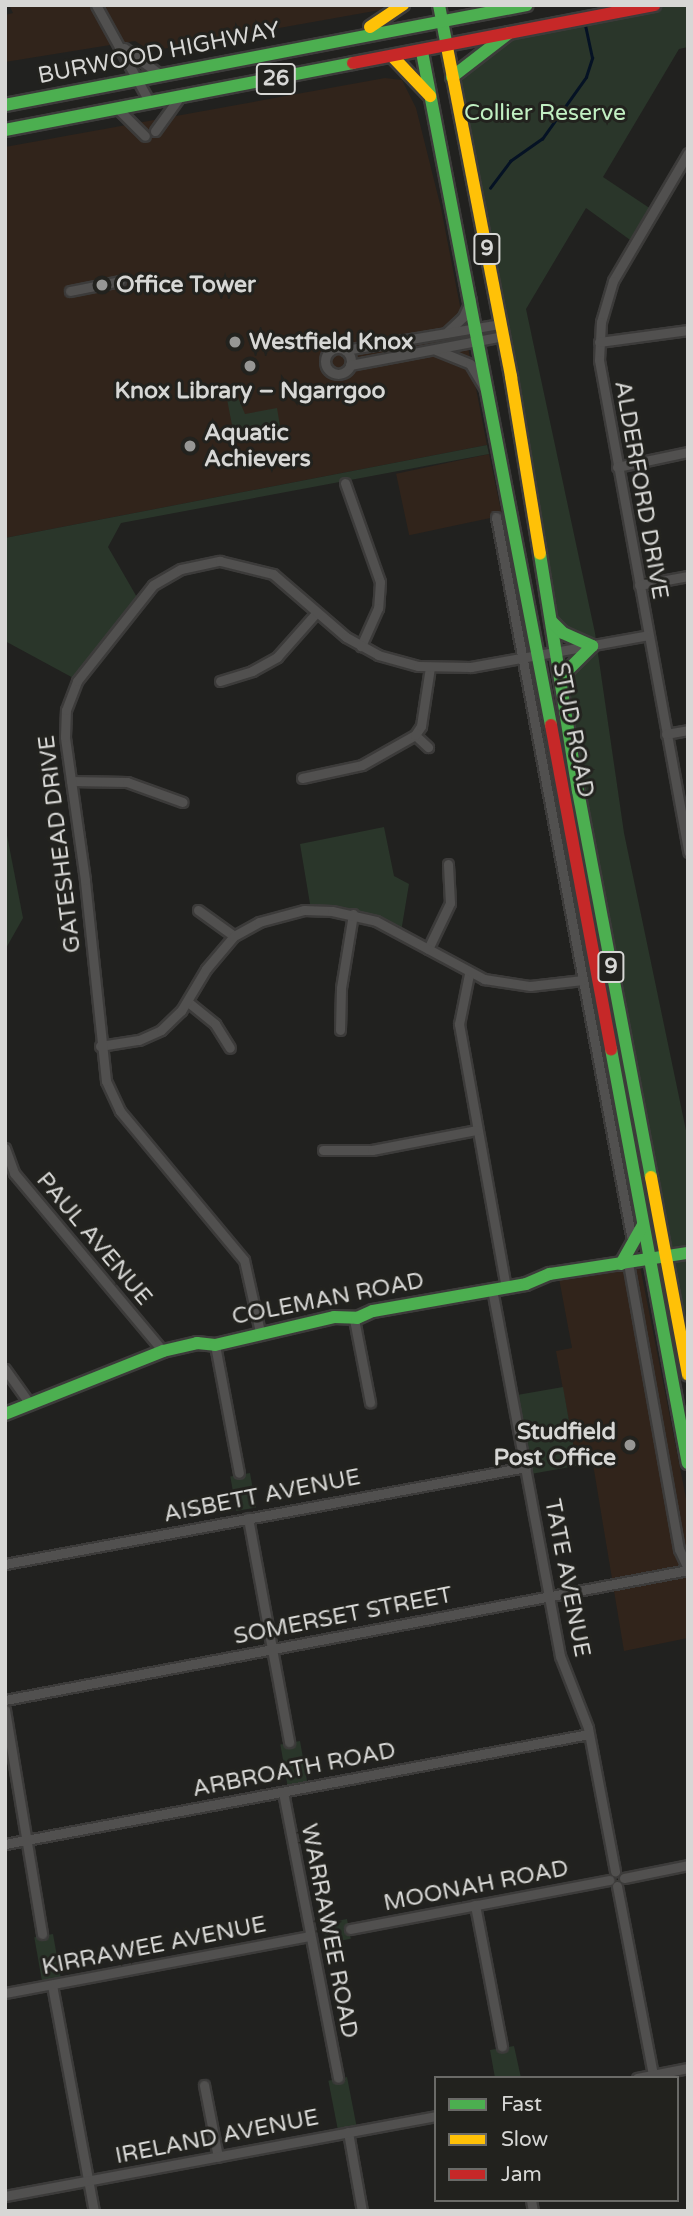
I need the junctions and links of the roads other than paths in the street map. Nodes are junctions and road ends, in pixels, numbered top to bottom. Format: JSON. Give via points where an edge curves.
{"nodes":[{"id":1,"x":96,"y":5,"type":"edge"},
{"id":2,"x":403,"y":5,"type":"edge"},
{"id":3,"x":413,"y":5,"type":"edge"},
{"id":4,"x":439,"y":5,"type":"edge"},
{"id":5,"x":527,"y":5,"type":"edge"},
{"id":6,"x":654,"y":5,"type":"edge"},
{"id":7,"x":461,"y":10,"type":"edge"},
{"id":8,"x":441,"y":19,"type":"junction"},
{"id":9,"x":417,"y":24,"type":"junction"},
{"id":10,"x":509,"y":33,"type":"junction"},
{"id":11,"x":358,"y":34,"type":"junction"},
{"id":12,"x":123,"y":47,"type":"junction"},
{"id":13,"x":447,"y":47,"type":"junction"},
{"id":14,"x":422,"y":52,"type":"junction"},
{"id":15,"x":393,"y":57,"type":"junction"},
{"id":16,"x":162,"y":76,"type":"junction"},
{"id":17,"x":452,"y":77,"type":"junction"},
{"id":18,"x":137,"y":80,"type":"junction"},
{"id":19,"x":179,"y":97,"type":"junction"},
{"id":20,"x":431,"y":97,"type":"junction"},
{"id":21,"x":145,"y":104,"type":"junction"},
{"id":22,"x":5,"y":105,"type":"edge"},
{"id":23,"x":118,"y":109,"type":"junction"},
{"id":24,"x":5,"y":130,"type":"edge"},
{"id":25,"x":155,"y":131,"type":"dead end"},
{"id":26,"x":145,"y":136,"type":"dead end"},
{"id":27,"x":688,"y":153,"type":"edge"},
{"id":28,"x":120,"y":281,"type":"dead end"},
{"id":29,"x":70,"y":291,"type":"dead end"},
{"id":30,"x":472,"y":298,"type":"junction"},
{"id":31,"x":502,"y":330,"type":"junction"},
{"id":32,"x":688,"y":330,"type":"edge"},
{"id":33,"x":445,"y":334,"type":"junction"},
{"id":34,"x":478,"y":335,"type":"junction"},
{"id":35,"x":599,"y":342,"type":"junction"},
{"id":36,"x":345,"y":350,"type":"junction"},
{"id":37,"x":435,"y":350,"type":"junction"},
{"id":38,"x":350,"y":365,"type":"junction"},
{"id":39,"x":490,"y":396,"type":"junction"},
{"id":40,"x":688,"y":452,"type":"edge"},
{"id":41,"x":617,"y":467,"type":"junction"},
{"id":42,"x":345,"y":483,"type":"dead end"},
{"id":43,"x":496,"y":517,"type":"dead end"},
{"id":44,"x":688,"y":576,"type":"edge"},
{"id":45,"x":639,"y":585,"type":"junction"},
{"id":46,"x":316,"y":612,"type":"junction"},
{"id":47,"x":550,"y":620,"type":"junction"},
{"id":48,"x":648,"y":635,"type":"junction"},
{"id":49,"x":361,"y":646,"type":"junction"},
{"id":50,"x":592,"y":646,"type":"junction"},
{"id":51,"x":556,"y":652,"type":"junction"},
{"id":52,"x":538,"y":656,"type":"junction"},
{"id":53,"x":523,"y":658,"type":"junction"},
{"id":54,"x":430,"y":667,"type":"junction"},
{"id":55,"x":561,"y":677,"type":"junction"},
{"id":56,"x":220,"y":681,"type":"dead end"},
{"id":57,"x":688,"y":730,"type":"edge"},
{"id":58,"x":666,"y":734,"type":"junction"},
{"id":59,"x":415,"y":735,"type":"junction"},
{"id":60,"x":428,"y":747,"type":"dead end"},
{"id":61,"x":302,"y":778,"type":"dead end"},
{"id":62,"x":71,"y":781,"type":"junction"},
{"id":63,"x":183,"y":802,"type":"dead end"},
{"id":64,"x":688,"y":852,"type":"edge"},
{"id":65,"x":448,"y":864,"type":"dead end"},
{"id":66,"x":198,"y":910,"type":"dead end"},
{"id":67,"x":353,"y":914,"type":"junction"},
{"id":68,"x":234,"y":936,"type":"junction"},
{"id":69,"x":428,"y":949,"type":"junction"},
{"id":70,"x":469,"y":974,"type":"junction"},
{"id":71,"x":583,"y":981,"type":"junction"},
{"id":72,"x":188,"y":1002,"type":"junction"},
{"id":73,"x":340,"y":1030,"type":"dead end"},
{"id":74,"x":100,"y":1046,"type":"junction"},
{"id":75,"x":230,"y":1048,"type":"dead end"},
{"id":76,"x":477,"y":1130,"type":"junction"},
{"id":77,"x":5,"y":1148,"type":"edge"},
{"id":78,"x":323,"y":1150,"type":"dead end"},
{"id":79,"x":641,"y":1211,"type":"junction"},
{"id":80,"x":627,"y":1214,"type":"junction"},
{"id":81,"x":643,"y":1225,"type":"junction"},
{"id":82,"x":631,"y":1235,"type":"dead end"},
{"id":83,"x":688,"y":1253,"type":"edge"},
{"id":84,"x":668,"y":1256,"type":"junction"},
{"id":85,"x":650,"y":1259,"type":"junction"},
{"id":86,"x":624,"y":1264,"type":"junction"},
{"id":87,"x":506,"y":1287,"type":"junction"},
{"id":88,"x":492,"y":1289,"type":"junction"},
{"id":89,"x":354,"y":1319,"type":"junction"},
{"id":90,"x":260,"y":1332,"type":"junction"},
{"id":91,"x":215,"y":1345,"type":"junction"},
{"id":92,"x":163,"y":1351,"type":"junction"},
{"id":93,"x":5,"y":1369,"type":"edge"},
{"id":94,"x":688,"y":1374,"type":"edge"},
{"id":95,"x":370,"y":1402,"type":"dead end"},
{"id":96,"x":30,"y":1404,"type":"junction"},
{"id":97,"x":5,"y":1414,"type":"edge"},
{"id":98,"x":688,"y":1463,"type":"edge"},
{"id":99,"x":526,"y":1467,"type":"junction"},
{"id":100,"x":239,"y":1473,"type":"dead end"},
{"id":101,"x":248,"y":1518,"type":"junction"},
{"id":102,"x":5,"y":1564,"type":"edge"},
{"id":103,"x":688,"y":1569,"type":"edge"},
{"id":104,"x":550,"y":1597,"type":"junction"},
{"id":105,"x":272,"y":1649,"type":"junction"},
{"id":106,"x":5,"y":1700,"type":"edge"},
{"id":107,"x":5,"y":1710,"type":"edge"},
{"id":108,"x":589,"y":1734,"type":"junction"},
{"id":109,"x":289,"y":1742,"type":"dead end"},
{"id":110,"x":283,"y":1792,"type":"junction"},
{"id":111,"x":26,"y":1840,"type":"junction"},
{"id":112,"x":5,"y":1843,"type":"edge"},
{"id":113,"x":688,"y":1865,"type":"edge"},
{"id":114,"x":617,"y":1881,"type":"junction"},
{"id":115,"x":475,"y":1905,"type":"junction"},
{"id":116,"x":350,"y":1929,"type":"dead end"},
{"id":117,"x":41,"y":1934,"type":"dead end"},
{"id":118,"x":310,"y":1936,"type":"junction"},
{"id":119,"x":51,"y":1985,"type":"junction"},
{"id":120,"x":5,"y":1993,"type":"edge"},
{"id":121,"x":502,"y":2046,"type":"dead end"},
{"id":122,"x":688,"y":2068,"type":"edge"},
{"id":123,"x":653,"y":2075,"type":"junction"},
{"id":124,"x":648,"y":2076,"type":"edge"},
{"id":125,"x":338,"y":2078,"type":"dead end"},
{"id":126,"x":204,"y":2085,"type":"dead end"},
{"id":127,"x":434,"y":2116,"type":"edge"},
{"id":128,"x":348,"y":2132,"type":"junction"},
{"id":129,"x":218,"y":2157,"type":"junction"},
{"id":130,"x":88,"y":2181,"type":"junction"},
{"id":131,"x":5,"y":2196,"type":"edge"},
{"id":132,"x":94,"y":2211,"type":"edge"},
{"id":133,"x":362,"y":2211,"type":"edge"}],
"edges":[{"from":1,"to":12,"type":"street"},
{"from":2,"to":11,"type":"main road"},
{"from":3,"to":9,"type":"main road","name":"STUD ROAD","number":"9"},
{"from":4,"to":8,"type":"main road","name":"STUD ROAD","number":"9"},
{"from":5,"to":7,"type":"main road","name":"BURWOOD HIGHWAY","number":"26"},
{"from":6,"to":10,"type":"main road","name":"BURWOOD HIGHWAY","number":"26"},
{"from":7,"to":8,"type":"main road","name":"BURWOOD HIGHWAY","number":"26"},
{"from":8,"to":9,"type":"main road","name":"BURWOOD HIGHWAY","number":"26"},
{"from":8,"to":13,"type":"main road","name":"STUD ROAD","number":"9"},
{"from":9,"to":11,"type":"main road","name":"BURWOOD HIGHWAY","number":"26"},
{"from":9,"to":14,"type":"main road","name":"STUD ROAD","number":"9"},
{"from":10,"to":13,"type":"main road","name":"BURWOOD HIGHWAY","number":"26"},
{"from":10,"to":17,"type":"main road"},
{"from":11,"to":16,"type":"main road","name":"BURWOOD HIGHWAY","number":"26"},
{"from":12,"to":16,"type":"street"},
{"from":12,"to":18,"type":"street"},
{"from":13,"to":14,"type":"main road","name":"BURWOOD HIGHWAY","number":"26"},
{"from":13,"to":17,"type":"main road","name":"STUD ROAD","number":"9"},
{"from":14,"to":15,"type":"main road","name":"BURWOOD HIGHWAY","number":"26"},
{"from":14,"to":20,"type":"main road","name":"STUD ROAD","number":"9"},
{"from":15,"to":19,"type":"main road","name":"BURWOOD HIGHWAY","number":"26"},
{"from":15,"to":20,"type":"main road"},
{"from":16,"to":18,"type":"main road","name":"BURWOOD HIGHWAY","number":"26"},
{"from":17,"to":31,"type":"main road","name":"STUD ROAD","number":"9"},
{"from":18,"to":21,"type":"street"},
{"from":18,"to":22,"type":"main road","name":"BURWOOD HIGHWAY","number":"26"},
{"from":19,"to":21,"type":"main road","name":"BURWOOD HIGHWAY","number":"26"},
{"from":19,"to":25,"type":"street"},
{"from":20,"to":30,"type":"main road","name":"STUD ROAD","number":"9"},
{"from":21,"to":23,"type":"main road","name":"BURWOOD HIGHWAY","number":"26"},
{"from":23,"to":24,"type":"main road","name":"BURWOOD HIGHWAY","number":"26"},
{"from":23,"to":26,"type":"street"},
{"from":27,"to":35,"type":"street","name":"ALDERFORD DRIVE","via":[[619,266]]},
{"from":28,"to":29,"type":"street"},
{"from":30,"to":33,"type":"street","via":[[463,317]]},
{"from":30,"to":34,"type":"main road","name":"STUD ROAD","number":"9"},
{"from":31,"to":34,"type":"street"},
{"from":31,"to":47,"type":"main road","name":"STUD ROAD","number":"9"},
{"from":32,"to":35,"type":"street"},
{"from":33,"to":34,"type":"street"},
{"from":33,"to":36,"type":"street"},
{"from":34,"to":37,"type":"street"},
{"from":34,"to":39,"type":"main road","name":"STUD ROAD","number":"9"},
{"from":35,"to":41,"type":"street","name":"ALDERFORD DRIVE","via":[[600,377]]},
{"from":36,"to":38,"type":"street"},
{"from":36,"to":38,"type":"street","via":[[330,351],[326,365],[337,374]]},
{"from":37,"to":38,"type":"street"},
{"from":37,"to":39,"type":"street","via":[[470,364]]},
{"from":39,"to":52,"type":"main road","name":"STUD ROAD","number":"9"},
{"from":40,"to":41,"type":"street"},
{"from":41,"to":45,"type":"street","name":"ALDERFORD DRIVE"},
{"from":42,"to":49,"type":"street","via":[[380,582],[378,608]]},
{"from":43,"to":53,"type":"street"},
{"from":44,"to":45,"type":"street"},
{"from":45,"to":48,"type":"street","name":"ALDERFORD DRIVE"},
{"from":46,"to":49,"type":"street","name":"GATESHEAD DRIVE"},
{"from":46,"to":56,"type":"street","via":[[277,657]]},
{"from":46,"to":62,"type":"street","name":"GATESHEAD DRIVE","via":[[281,579],[241,563],[195,564],[162,579],[138,599],[74,687],[65,723]]},
{"from":47,"to":50,"type":"main road","via":[[563,633]]},
{"from":47,"to":51,"type":"main road","name":"STUD ROAD","number":"9"},
{"from":48,"to":50,"type":"street","name":"GATESHEAD DRIVE"},
{"from":48,"to":58,"type":"street","name":"ALDERFORD DRIVE"},
{"from":49,"to":54,"type":"street","name":"GATESHEAD DRIVE","via":[[390,659]]},
{"from":50,"to":51,"type":"street","name":"GATESHEAD DRIVE"},
{"from":50,"to":55,"type":"main road"},
{"from":51,"to":52,"type":"street","name":"GATESHEAD DRIVE"},
{"from":51,"to":55,"type":"main road","name":"STUD ROAD","number":"9"},
{"from":52,"to":53,"type":"street","name":"GATESHEAD DRIVE"},
{"from":52,"to":79,"type":"main road","name":"STUD ROAD","number":"9"},
{"from":53,"to":54,"type":"street","name":"GATESHEAD DRIVE","via":[[471,667]]},
{"from":53,"to":71,"type":"street"},
{"from":54,"to":59,"type":"street","via":[[421,726]]},
{"from":55,"to":84,"type":"main road","name":"STUD ROAD","number":"9","via":[[588,846]]},
{"from":57,"to":58,"type":"street"},
{"from":58,"to":64,"type":"street","name":"ALDERFORD DRIVE"},
{"from":59,"to":60,"type":"street"},
{"from":59,"to":61,"type":"street","via":[[362,765]]},
{"from":62,"to":63,"type":"street","via":[[127,782]]},
{"from":62,"to":74,"type":"street","name":"GATESHEAD DRIVE"},
{"from":65,"to":69,"type":"street","via":[[450,903]]},
{"from":66,"to":68,"type":"street"},
{"from":67,"to":68,"type":"street","via":[[319,910],[285,914]]},
{"from":67,"to":69,"type":"street","via":[[390,926]]},
{"from":67,"to":73,"type":"street","via":[[341,988]]},
{"from":68,"to":72,"type":"street","via":[[214,958]]},
{"from":69,"to":70,"type":"street"},
{"from":70,"to":71,"type":"street","via":[[530,986]]},
{"from":70,"to":76,"type":"street","via":[[459,1024]]},
{"from":71,"to":80,"type":"street"},
{"from":72,"to":74,"type":"street","via":[[153,1034]]},
{"from":72,"to":75,"type":"street","via":[[215,1024]]},
{"from":74,"to":90,"type":"street","name":"GATESHEAD DRIVE","via":[[106,1081],[120,1111],[244,1260]]},
{"from":76,"to":78,"type":"street","via":[[372,1150]]},
{"from":76,"to":87,"type":"street"},
{"from":77,"to":92,"type":"street","name":"PAUL AVENUE","via":[[13,1173]]},
{"from":79,"to":80,"type":"street"},
{"from":79,"to":81,"type":"main road","name":"STUD ROAD","number":"9"},
{"from":80,"to":82,"type":"street"},
{"from":81,"to":85,"type":"main road","name":"STUD ROAD","number":"9"},
{"from":81,"to":86,"type":"main road"},
{"from":83,"to":84,"type":"main road","name":"COLEMAN ROAD"},
{"from":84,"to":85,"type":"main road","name":"COLEMAN ROAD"},
{"from":84,"to":94,"type":"main road","name":"STUD ROAD","number":"9"},
{"from":85,"to":86,"type":"main road","name":"COLEMAN ROAD"},
{"from":85,"to":98,"type":"main road","name":"STUD ROAD","number":"9"},
{"from":86,"to":87,"type":"main road","name":"COLEMAN ROAD","via":[[550,1274]]},
{"from":86,"to":103,"type":"street","via":[[679,1549]]},
{"from":87,"to":88,"type":"main road","name":"COLEMAN ROAD"},
{"from":88,"to":89,"type":"main road","name":"COLEMAN ROAD","via":[[369,1311]]},
{"from":88,"to":99,"type":"street","name":"TATE AVENUE"},
{"from":89,"to":90,"type":"main road","name":"COLEMAN ROAD","via":[[334,1317]]},
{"from":89,"to":95,"type":"street"},
{"from":90,"to":91,"type":"main road","name":"COLEMAN ROAD"},
{"from":91,"to":92,"type":"main road","name":"COLEMAN ROAD","via":[[197,1343]]},
{"from":91,"to":100,"type":"street"},
{"from":92,"to":96,"type":"main road","name":"COLEMAN ROAD"},
{"from":93,"to":96,"type":"street"},
{"from":96,"to":97,"type":"main road","name":"COLEMAN ROAD"},
{"from":99,"to":101,"type":"street","name":"AISBETT AVENUE"},
{"from":99,"to":104,"type":"street","name":"TATE AVENUE"},
{"from":101,"to":102,"type":"street","name":"AISBETT AVENUE"},
{"from":101,"to":105,"type":"street"},
{"from":103,"to":104,"type":"street","name":"SOMERSET STREET"},
{"from":104,"to":105,"type":"street","name":"SOMERSET STREET"},
{"from":104,"to":108,"type":"street","name":"TATE AVENUE","via":[[562,1662]]},
{"from":105,"to":106,"type":"street","name":"SOMERSET STREET"},
{"from":105,"to":109,"type":"street"},
{"from":107,"to":111,"type":"street"},
{"from":108,"to":110,"type":"street","name":"ARBROATH ROAD"},
{"from":108,"to":114,"type":"street","name":"TATE AVENUE"},
{"from":110,"to":111,"type":"street","name":"ARBROATH ROAD"},
{"from":110,"to":118,"type":"street","name":"WARRAWEE ROAD"},
{"from":111,"to":112,"type":"street","name":"ARBROATH ROAD"},
{"from":111,"to":117,"type":"street"},
{"from":113,"to":114,"type":"street","name":"MOONAH ROAD"},
{"from":114,"to":115,"type":"street","name":"MOONAH ROAD"},
{"from":114,"to":123,"type":"street"},
{"from":115,"to":116,"type":"street","name":"MOONAH ROAD"},
{"from":115,"to":121,"type":"street"},
{"from":118,"to":119,"type":"street","name":"KIRRAWEE AVENUE"},
{"from":118,"to":125,"type":"street","name":"WARRAWEE ROAD"},
{"from":119,"to":120,"type":"street","name":"KIRRAWEE AVENUE"},
{"from":119,"to":130,"type":"street"},
{"from":122,"to":123,"type":"street"},
{"from":123,"to":124,"type":"street"},
{"from":126,"to":129,"type":"street"},
{"from":127,"to":128,"type":"street","name":"IRELAND AVENUE"},
{"from":128,"to":129,"type":"street","name":"IRELAND AVENUE"},
{"from":128,"to":133,"type":"street"},
{"from":129,"to":130,"type":"street","name":"IRELAND AVENUE"},
{"from":130,"to":131,"type":"street","name":"IRELAND AVENUE"},
{"from":130,"to":132,"type":"street"}]}
